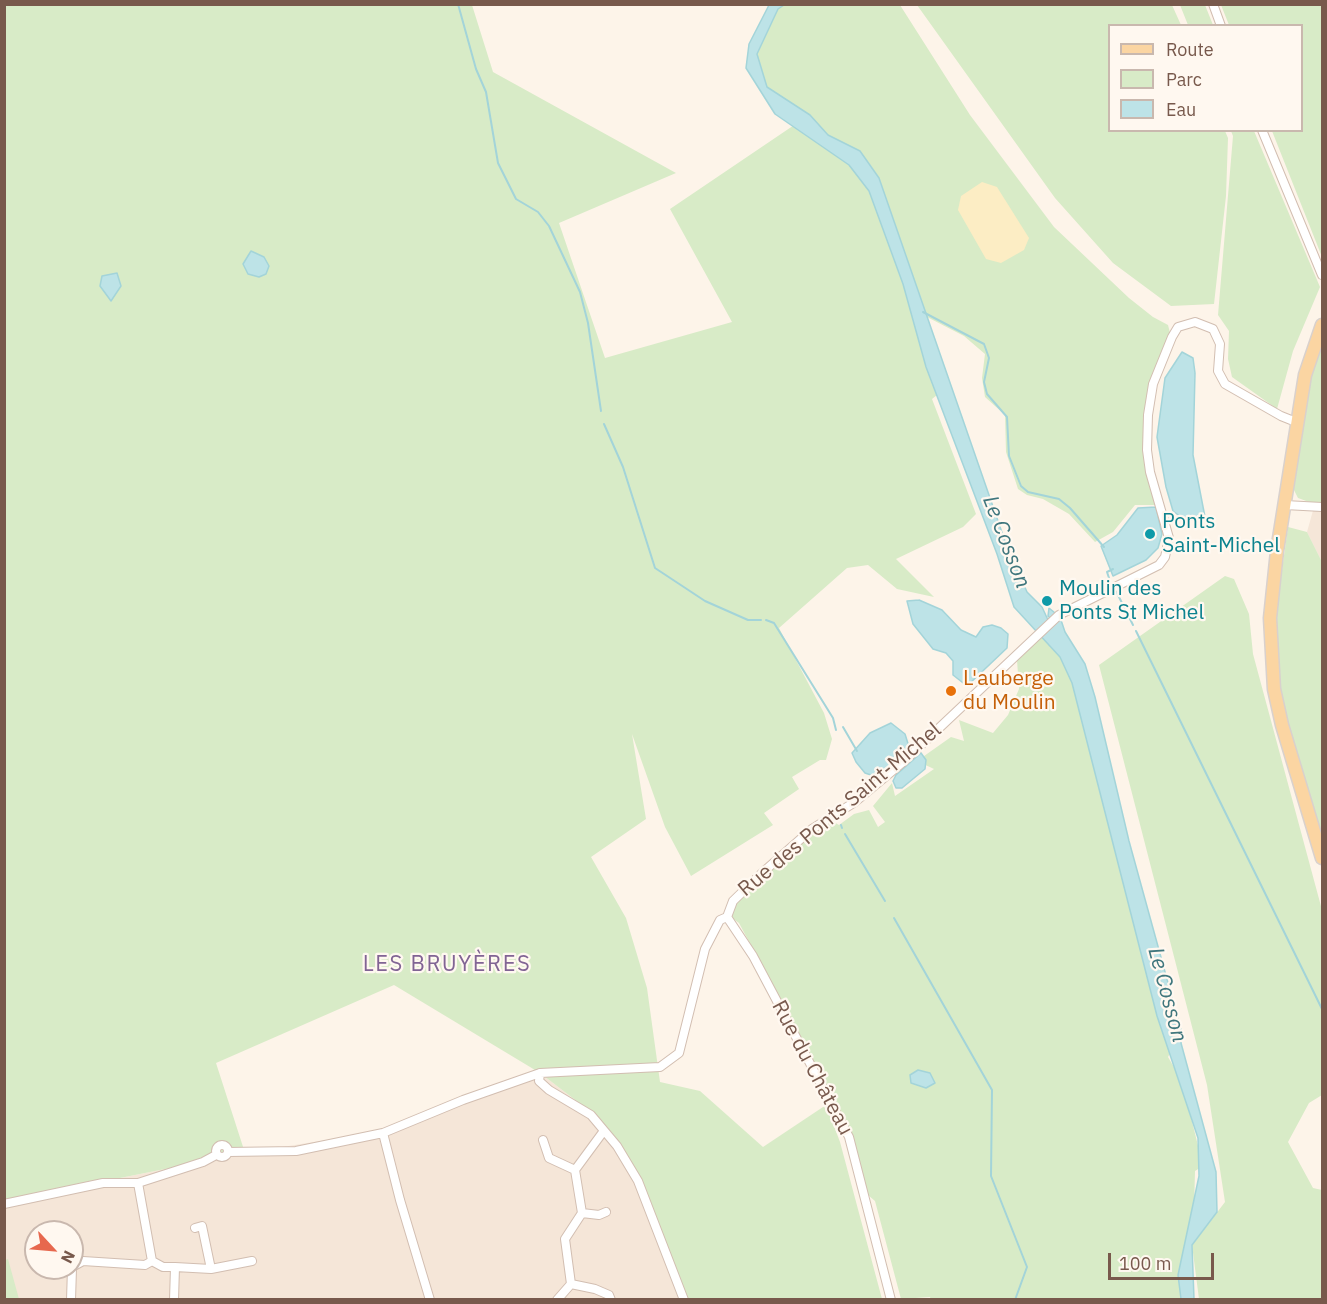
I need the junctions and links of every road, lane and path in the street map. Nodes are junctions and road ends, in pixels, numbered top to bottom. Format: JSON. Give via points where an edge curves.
{"nodes":[{"id":1,"x":1213,"y":4,"type":"edge"},
{"id":2,"x":1220,"y":24,"type":"edge"},
{"id":3,"x":1263,"y":132,"type":"edge"},
{"id":4,"x":1323,"y":275,"type":"edge"},
{"id":5,"x":1323,"y":325,"type":"edge"},
{"id":6,"x":1296,"y":422,"type":"junction"},
{"id":7,"x":1285,"y":505,"type":"junction"},
{"id":8,"x":1323,"y":507,"type":"edge"},
{"id":9,"x":1323,"y":858,"type":"edge"},
{"id":10,"x":727,"y":917,"type":"junction"},
{"id":11,"x":540,"y":1073,"type":"junction"},
{"id":12,"x":603,"y":1132,"type":"junction"},
{"id":13,"x":383,"y":1133,"type":"junction"},
{"id":14,"x":543,"y":1140,"type":"dead end"},
{"id":15,"x":575,"y":1170,"type":"junction"},
{"id":16,"x":138,"y":1183,"type":"junction"},
{"id":17,"x":4,"y":1204,"type":"edge"},
{"id":18,"x":606,"y":1212,"type":"dead end"},
{"id":19,"x":582,"y":1213,"type":"junction"},
{"id":20,"x":195,"y":1228,"type":"dead end"},
{"id":21,"x":84,"y":1261,"type":"edge"},
{"id":22,"x":152,"y":1261,"type":"junction"},
{"id":23,"x":252,"y":1261,"type":"dead end"},
{"id":24,"x":175,"y":1268,"type":"junction"},
{"id":25,"x":211,"y":1269,"type":"junction"},
{"id":26,"x":72,"y":1280,"type":"edge"},
{"id":27,"x":572,"y":1284,"type":"junction"},
{"id":28,"x":71,"y":1299,"type":"edge"},
{"id":29,"x":174,"y":1299,"type":"edge"},
{"id":30,"x":430,"y":1299,"type":"edge"},
{"id":31,"x":557,"y":1299,"type":"edge"},
{"id":32,"x":611,"y":1299,"type":"edge"},
{"id":33,"x":684,"y":1299,"type":"edge"},
{"id":34,"x":891,"y":1299,"type":"edge"}],
"edges":[{"from":1,"to":2,"type":"street"},
{"from":3,"to":4,"type":"street"},
{"from":5,"to":6,"type":"main road","via":[[1305,375]]},
{"from":6,"to":7,"type":"main road"},
{"from":6,"to":10,"type":"street","name":"Rue des Ponts Saint-Michel","via":[[1225,384],[1218,371],[1220,344],[1213,329],[1195,322],[1178,327],[1153,384],[1148,415],[1150,472],[1169,538],[1165,557],[1151,571],[1059,615],[902,763],[855,802],[812,829],[762,873],[732,901]]},
{"from":7,"to":8,"type":"street"},
{"from":7,"to":9,"type":"main road","via":[[1269,618],[1274,689]]},
{"from":10,"to":11,"type":"street","name":"Rue des Ponts Saint-Michel","via":[[720,920],[705,949],[679,1053],[660,1067]]},
{"from":10,"to":34,"type":"street","name":"Rue du Château","via":[[753,956],[849,1137]]},
{"from":11,"to":12,"type":"street","via":[[539,1081],[591,1115]]},
{"from":11,"to":13,"type":"street","name":"Rue des Ponts Saint-Michel"},
{"from":12,"to":15,"type":"street"},
{"from":12,"to":33,"type":"street","via":[[638,1181]]},
{"from":13,"to":16,"type":"street","name":"Rue des Ponts Saint-Michel","via":[[296,1151],[228,1152],[223,1157],[216,1155]]},
{"from":13,"to":30,"type":"street"},
{"from":14,"to":15,"type":"street","via":[[549,1158]]},
{"from":15,"to":19,"type":"street"},
{"from":16,"to":17,"type":"street","name":"Rue des Ponts Saint-Michel","via":[[103,1183]]},
{"from":16,"to":22,"type":"street"},
{"from":18,"to":19,"type":"street"},
{"from":19,"to":27,"type":"street","via":[[565,1239]]},
{"from":20,"to":25,"type":"street","via":[[202,1226]]},
{"from":21,"to":22,"type":"street","via":[[145,1265]]},
{"from":22,"to":24,"type":"street"},
{"from":23,"to":25,"type":"street"},
{"from":24,"to":25,"type":"street"},
{"from":24,"to":29,"type":"street"},
{"from":26,"to":28,"type":"street"},
{"from":27,"to":31,"type":"street"},
{"from":27,"to":32,"type":"street","via":[[595,1289]]}]}
